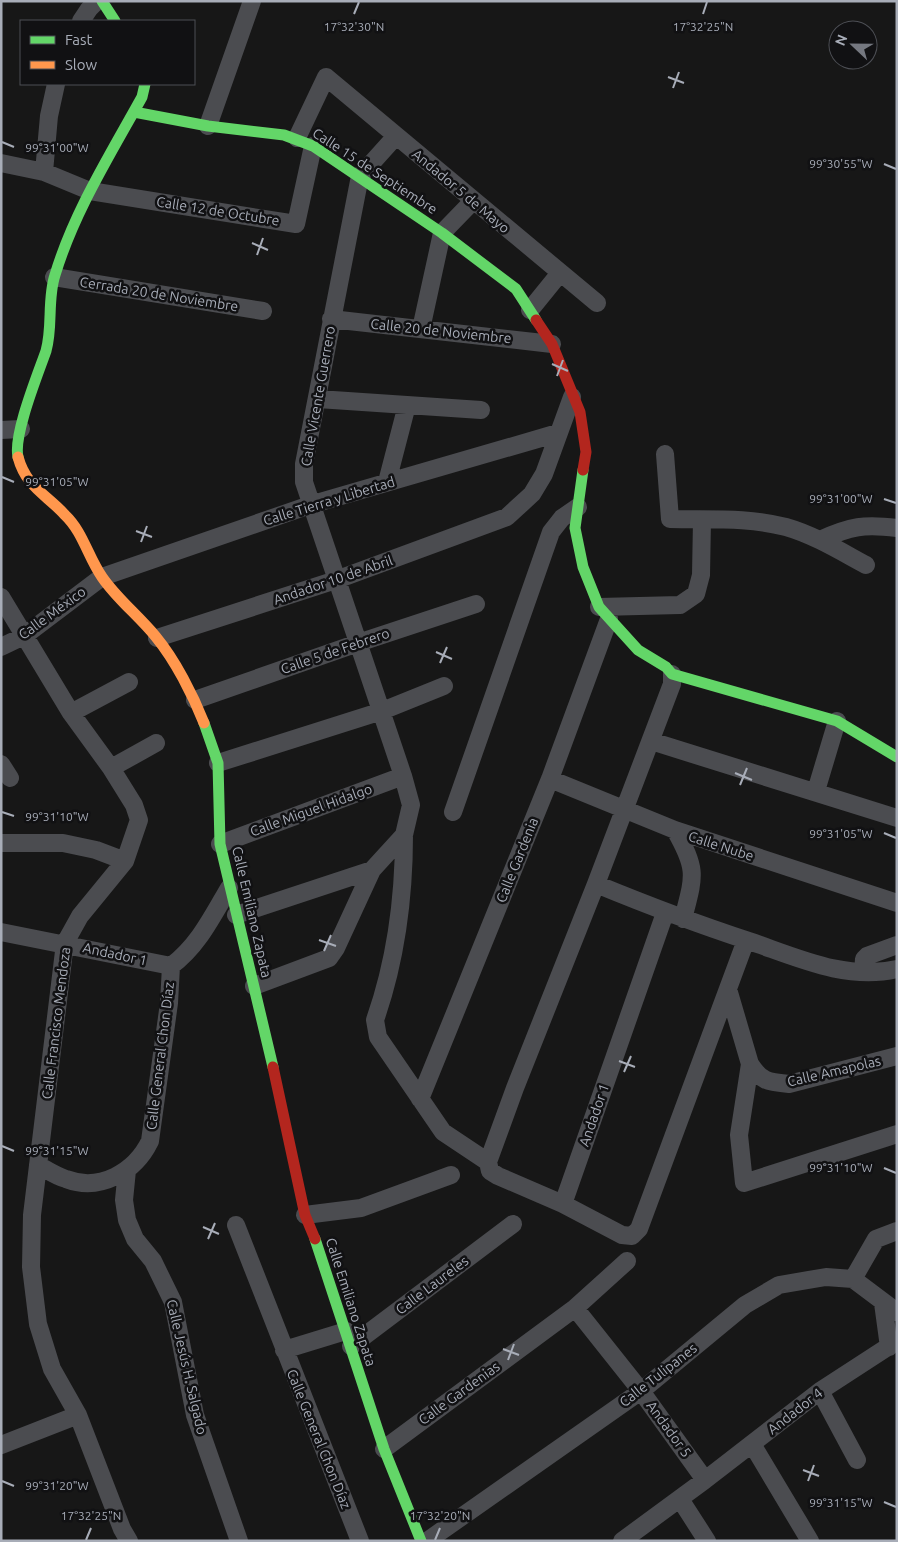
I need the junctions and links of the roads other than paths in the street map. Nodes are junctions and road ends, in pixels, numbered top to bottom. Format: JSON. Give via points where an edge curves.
{"nodes":[{"id":1,"x":97,"y":1,"type":"edge"},
{"id":2,"x":102,"y":1,"type":"edge"},
{"id":3,"x":252,"y":1,"type":"edge"},
{"id":4,"x":82,"y":20,"type":"edge"},
{"id":5,"x":114,"y":20,"type":"edge"},
{"id":6,"x":56,"y":85,"type":"edge"},
{"id":7,"x":145,"y":85,"type":"edge"},
{"id":8,"x":134,"y":112,"type":"junction"},
{"id":9,"x":208,"y":126,"type":"junction"},
{"id":10,"x":396,"y":136,"type":"junction"},
{"id":11,"x":297,"y":138,"type":"junction"},
{"id":12,"x":313,"y":146,"type":"junction"},
{"id":13,"x":1,"y":164,"type":"edge"},
{"id":14,"x":44,"y":172,"type":"junction"},
{"id":15,"x":360,"y":176,"type":"junction"},
{"id":16,"x":90,"y":191,"type":"junction"},
{"id":17,"x":473,"y":201,"type":"junction"},
{"id":18,"x":442,"y":233,"type":"junction"},
{"id":19,"x":560,"y":273,"type":"junction"},
{"id":20,"x":54,"y":277,"type":"junction"},
{"id":21,"x":598,"y":303,"type":"dead end"},
{"id":22,"x":530,"y":310,"type":"junction"},
{"id":23,"x":263,"y":311,"type":"dead end"},
{"id":24,"x":331,"y":319,"type":"junction"},
{"id":25,"x":422,"y":329,"type":"junction"},
{"id":26,"x":552,"y":344,"type":"junction"},
{"id":27,"x":572,"y":397,"type":"junction"},
{"id":28,"x":318,"y":399,"type":"junction"},
{"id":29,"x":407,"y":405,"type":"junction"},
{"id":30,"x":481,"y":410,"type":"dead end"},
{"id":31,"x":21,"y":429,"type":"junction"},
{"id":32,"x":1,"y":430,"type":"edge"},
{"id":33,"x":558,"y":433,"type":"junction"},
{"id":34,"x":665,"y":454,"type":"dead end"},
{"id":35,"x":387,"y":482,"type":"junction"},
{"id":36,"x":310,"y":504,"type":"junction"},
{"id":37,"x":578,"y":507,"type":"junction"},
{"id":38,"x":702,"y":520,"type":"junction"},
{"id":39,"x":897,"y":528,"type":"edge"},
{"id":40,"x":820,"y":540,"type":"junction"},
{"id":41,"x":866,"y":565,"type":"dead end"},
{"id":42,"x":102,"y":577,"type":"junction"},
{"id":43,"x":336,"y":580,"type":"junction"},
{"id":44,"x":1,"y":597,"type":"edge"},
{"id":45,"x":476,"y":604,"type":"dead end"},
{"id":46,"x":604,"y":613,"type":"junction"},
{"id":47,"x":24,"y":636,"type":"junction"},
{"id":48,"x":157,"y":638,"type":"junction"},
{"id":49,"x":358,"y":643,"type":"junction"},
{"id":50,"x":1,"y":647,"type":"edge"},
{"id":51,"x":672,"y":674,"type":"junction"},
{"id":52,"x":129,"y":682,"type":"dead end"},
{"id":53,"x":444,"y":686,"type":"dead end"},
{"id":54,"x":195,"y":700,"type":"junction"},
{"id":55,"x":382,"y":711,"type":"junction"},
{"id":56,"x":71,"y":713,"type":"junction"},
{"id":57,"x":837,"y":721,"type":"junction"},
{"id":58,"x":651,"y":741,"type":"junction"},
{"id":59,"x":156,"y":744,"type":"dead end"},
{"id":60,"x":897,"y":757,"type":"edge"},
{"id":61,"x":218,"y":763,"type":"junction"},
{"id":62,"x":111,"y":768,"type":"junction"},
{"id":63,"x":403,"y":776,"type":"junction"},
{"id":64,"x":550,"y":779,"type":"junction"},
{"id":65,"x":816,"y":792,"type":"junction"},
{"id":66,"x":624,"y":808,"type":"junction"},
{"id":67,"x":453,"y":812,"type":"dead end"},
{"id":68,"x":897,"y":818,"type":"edge"},
{"id":69,"x":674,"y":830,"type":"junction"},
{"id":70,"x":404,"y":835,"type":"junction"},
{"id":71,"x":1,"y":843,"type":"edge"},
{"id":72,"x":220,"y":844,"type":"junction"},
{"id":73,"x":125,"y":861,"type":"junction"},
{"id":74,"x":372,"y":870,"type":"junction"},
{"id":75,"x":596,"y":884,"type":"junction"},
{"id":76,"x":229,"y":888,"type":"junction"},
{"id":77,"x":897,"y":903,"type":"edge"},
{"id":78,"x":665,"y":913,"type":"junction"},
{"id":79,"x":236,"y":914,"type":"junction"},
{"id":80,"x":683,"y":919,"type":"junction"},
{"id":81,"x":1,"y":932,"type":"edge"},
{"id":82,"x":746,"y":940,"type":"junction"},
{"id":83,"x":65,"y":943,"type":"junction"},
{"id":84,"x":897,"y":945,"type":"edge"},
{"id":85,"x":170,"y":966,"type":"junction"},
{"id":86,"x":897,"y":969,"type":"edge"},
{"id":87,"x":863,"y":972,"type":"junction"},
{"id":88,"x":254,"y":986,"type":"junction"},
{"id":89,"x":728,"y":990,"type":"junction"},
{"id":90,"x":897,"y":1056,"type":"edge"},
{"id":91,"x":750,"y":1064,"type":"junction"},
{"id":92,"x":420,"y":1099,"type":"junction"},
{"id":93,"x":897,"y":1134,"type":"edge"},
{"id":94,"x":488,"y":1162,"type":"junction"},
{"id":95,"x":38,"y":1165,"type":"junction"},
{"id":96,"x":127,"y":1170,"type":"junction"},
{"id":97,"x":451,"y":1175,"type":"dead end"},
{"id":98,"x":563,"y":1204,"type":"junction"},
{"id":99,"x":305,"y":1215,"type":"junction"},
{"id":100,"x":513,"y":1224,"type":"dead end"},
{"id":101,"x":236,"y":1226,"type":"dead end"},
{"id":102,"x":892,"y":1232,"type":"edge"},
{"id":103,"x":627,"y":1261,"type":"dead end"},
{"id":104,"x":853,"y":1278,"type":"junction"},
{"id":105,"x":890,"y":1307,"type":"edge"},
{"id":106,"x":575,"y":1308,"type":"junction"},
{"id":107,"x":348,"y":1339,"type":"junction"},
{"id":108,"x":893,"y":1344,"type":"edge"},
{"id":109,"x":284,"y":1350,"type":"junction"},
{"id":110,"x":641,"y":1391,"type":"junction"},
{"id":111,"x":820,"y":1391,"type":"junction"},
{"id":112,"x":78,"y":1415,"type":"junction"},
{"id":113,"x":752,"y":1444,"type":"junction"},
{"id":114,"x":1,"y":1445,"type":"edge"},
{"id":115,"x":384,"y":1449,"type":"junction"},
{"id":116,"x":857,"y":1460,"type":"dead end"},
{"id":117,"x":706,"y":1480,"type":"junction"},
{"id":118,"x":680,"y":1499,"type":"junction"},
{"id":119,"x":129,"y":1541,"type":"edge"},
{"id":120,"x":239,"y":1541,"type":"edge"},
{"id":121,"x":360,"y":1541,"type":"edge"},
{"id":122,"x":421,"y":1541,"type":"edge"},
{"id":123,"x":427,"y":1541,"type":"edge"},
{"id":124,"x":622,"y":1541,"type":"edge"},
{"id":125,"x":707,"y":1541,"type":"edge"},
{"id":126,"x":810,"y":1541,"type":"edge"}],
"edges":[{"from":1,"to":4,"type":"street"},
{"from":2,"to":5,"type":"street"},
{"from":3,"to":9,"type":"street"},
{"from":6,"to":14,"type":"street"},
{"from":7,"to":8,"type":"street","name":"Calle Emiliano Zapata"},
{"from":8,"to":9,"type":"street","name":"Calle 15 de Septiembre"},
{"from":8,"to":16,"type":"street","name":"Calle Emiliano Zapata"},
{"from":9,"to":11,"type":"street","name":"Calle 15 de Septiembre"},
{"from":10,"to":11,"type":"street","name":"Andador 5 de Mayo","via":[[326,77]]},
{"from":10,"to":15,"type":"street"},
{"from":10,"to":17,"type":"street","name":"Andador 5 de Mayo"},
{"from":11,"to":12,"type":"street","name":"Calle 15 de Septiembre"},
{"from":12,"to":15,"type":"street","name":"Calle 15 de Septiembre"},
{"from":12,"to":16,"type":"street","name":"Calle 12 de Octubre","via":[[296,224]]},
{"from":13,"to":14,"type":"street"},
{"from":14,"to":16,"type":"street"},
{"from":15,"to":18,"type":"street","name":"Calle 15 de Septiembre"},
{"from":15,"to":24,"type":"street","name":"Calle Vicente Guerrero"},
{"from":16,"to":20,"type":"street","name":"Calle Emiliano Zapata"},
{"from":17,"to":18,"type":"street"},
{"from":17,"to":19,"type":"street","name":"Andador 5 de Mayo"},
{"from":18,"to":22,"type":"street","name":"Calle 15 de Septiembre","via":[[516,288]]},
{"from":18,"to":25,"type":"street"},
{"from":19,"to":21,"type":"street","name":"Andador 5 de Mayo"},
{"from":19,"to":22,"type":"street"},
{"from":20,"to":23,"type":"street","name":"Cerrada 20 de Noviembre"},
{"from":20,"to":31,"type":"street","name":"Calle Emiliano Zapata","via":[[47,346]]},
{"from":22,"to":26,"type":"street","name":"Calle 15 de Septiembre"},
{"from":24,"to":25,"type":"street","name":"Calle 20 de Noviembre"},
{"from":24,"to":28,"type":"street","name":"Calle Vicente Guerrero"},
{"from":25,"to":26,"type":"street","name":"Calle 20 de Noviembre"},
{"from":26,"to":27,"type":"street","name":"Calle 15 de Septiembre"},
{"from":27,"to":33,"type":"street"},
{"from":27,"to":37,"type":"street","name":"Calle 15 de Septiembre","via":[[580,412],[586,452]]},
{"from":28,"to":29,"type":"street"},
{"from":28,"to":36,"type":"street","name":"Calle Vicente Guerrero","via":[[304,464],[304,482]]},
{"from":29,"to":30,"type":"street"},
{"from":29,"to":35,"type":"street"},
{"from":31,"to":32,"type":"street"},
{"from":31,"to":42,"type":"street","name":"Calle Emiliano Zapata","via":[[18,451],[22,472],[39,494],[66,515]]},
{"from":33,"to":35,"type":"street","name":"Calle Tierra y Libertad"},
{"from":33,"to":43,"type":"street","name":"Andador 10 de Abril","via":[[544,474],[507,517]]},
{"from":34,"to":38,"type":"street","via":[[670,520]]},
{"from":35,"to":36,"type":"street","name":"Calle Tierra y Libertad"},
{"from":36,"to":42,"type":"street","name":"Calle Tierra y Libertad"},
{"from":36,"to":43,"type":"street","name":"Calle Vicente Guerrero"},
{"from":37,"to":46,"type":"street","name":"Calle 15 de Septiembre","via":[[575,528],[583,568]]},
{"from":37,"to":67,"type":"street","via":[[562,518],[551,532]]},
{"from":38,"to":40,"type":"street","via":[[743,520],[786,527]]},
{"from":38,"to":46,"type":"street","via":[[701,575],[696,594],[680,605]]},
{"from":39,"to":40,"type":"street","via":[[867,524]]},
{"from":40,"to":41,"type":"street"},
{"from":42,"to":47,"type":"street","name":"Calle México"},
{"from":42,"to":48,"type":"street","name":"Calle Emiliano Zapata"},
{"from":43,"to":48,"type":"street","name":"Andador 10 de Abril"},
{"from":43,"to":49,"type":"street","name":"Calle Vicente Guerrero"},
{"from":44,"to":47,"type":"street","name":"Calle Francisco Mendoza"},
{"from":45,"to":49,"type":"street","name":"Calle 5 de Febrero"},
{"from":46,"to":51,"type":"street","via":[[638,650]]},
{"from":46,"to":64,"type":"street","name":"Calle Gardenia"},
{"from":47,"to":50,"type":"street","name":"Calle México"},
{"from":47,"to":56,"type":"street","name":"Calle Francisco Mendoza"},
{"from":48,"to":54,"type":"street","name":"Calle Emiliano Zapata"},
{"from":49,"to":54,"type":"street","name":"Calle 5 de Febrero"},
{"from":49,"to":55,"type":"street","name":"Calle Vicente Guerrero"},
{"from":51,"to":57,"type":"street"},
{"from":51,"to":58,"type":"street","via":[[672,684]]},
{"from":52,"to":56,"type":"street"},
{"from":53,"to":55,"type":"street"},
{"from":54,"to":61,"type":"street","name":"Calle Emiliano Zapata"},
{"from":55,"to":61,"type":"street"},
{"from":55,"to":63,"type":"street","name":"Calle Vicente Guerrero"},
{"from":56,"to":62,"type":"street","name":"Calle Francisco Mendoza"},
{"from":57,"to":60,"type":"street"},
{"from":57,"to":65,"type":"street"},
{"from":58,"to":65,"type":"street"},
{"from":58,"to":66,"type":"street"},
{"from":59,"to":62,"type":"street"},
{"from":61,"to":72,"type":"street","name":"Calle Emiliano Zapata"},
{"from":62,"to":73,"type":"street","name":"Calle Francisco Mendoza","via":[[134,805],[139,820]]},
{"from":63,"to":70,"type":"street","name":"Calle Vicente Guerrero","via":[[411,805]]},
{"from":63,"to":72,"type":"street","name":"Calle Miguel Hidalgo"},
{"from":64,"to":66,"type":"street","name":"Calle Nube"},
{"from":64,"to":92,"type":"street","name":"Calle Gardenia"},
{"from":65,"to":68,"type":"street"},
{"from":66,"to":69,"type":"street","name":"Calle Nube"},
{"from":66,"to":75,"type":"street"},
{"from":69,"to":77,"type":"street","name":"Calle Nube"},
{"from":69,"to":80,"type":"street","via":[[693,868]]},
{"from":70,"to":74,"type":"street"},
{"from":70,"to":92,"type":"street","via":[[404,874],[394,960],[375,1026],[378,1037]]},
{"from":71,"to":73,"type":"street","via":[[63,842]]},
{"from":72,"to":76,"type":"street","name":"Calle Emiliano Zapata"},
{"from":73,"to":83,"type":"street","name":"Calle Francisco Mendoza","via":[[80,916]]},
{"from":74,"to":79,"type":"street"},
{"from":74,"to":88,"type":"street","via":[[329,958]]},
{"from":75,"to":78,"type":"street"},
{"from":75,"to":94,"type":"street"},
{"from":76,"to":79,"type":"street","name":"Calle Emiliano Zapata"},
{"from":76,"to":85,"type":"street","name":"Calle General Chon Díaz","via":[[201,936],[185,955]]},
{"from":78,"to":80,"type":"street"},
{"from":78,"to":98,"type":"street","name":"Andador 1"},
{"from":79,"to":88,"type":"street","name":"Calle Emiliano Zapata"},
{"from":80,"to":82,"type":"street"},
{"from":81,"to":83,"type":"street","name":"Andador 1"},
{"from":82,"to":87,"type":"street","via":[[832,969]]},
{"from":82,"to":89,"type":"street"},
{"from":83,"to":85,"type":"street","name":"Andador 1"},
{"from":83,"to":95,"type":"street","name":"Calle Francisco Mendoza"},
{"from":84,"to":87,"type":"street","via":[[867,956]]},
{"from":85,"to":96,"type":"street","name":"Calle General Chon Díaz","via":[[169,1003],[150,1141],[142,1156]]},
{"from":86,"to":87,"type":"street"},
{"from":88,"to":99,"type":"street","name":"Calle Emiliano Zapata"},
{"from":89,"to":91,"type":"street"},
{"from":89,"to":98,"type":"street","via":[[639,1229],[632,1236],[622,1235]]},
{"from":90,"to":91,"type":"street","name":"Calle Amapolas","via":[[789,1084],[759,1077]]},
{"from":91,"to":93,"type":"street","via":[[739,1135],[744,1183]]},
{"from":92,"to":94,"type":"street","via":[[442,1132]]},
{"from":94,"to":98,"type":"street","via":[[490,1171],[498,1176]]},
{"from":95,"to":96,"type":"street","name":"Calle General Chon Díaz","via":[[66,1179],[87,1184],[105,1181]]},
{"from":95,"to":112,"type":"street","name":"Calle Francisco Mendoza","via":[[32,1215],[31,1267],[38,1324],[52,1369]]},
{"from":96,"to":120,"type":"street","name":"Calle Jesús H. Salgado","via":[[124,1200],[127,1220],[135,1239],[153,1261],[173,1302],[195,1414]]},
{"from":97,"to":99,"type":"street","via":[[361,1208]]},
{"from":99,"to":107,"type":"street","name":"Calle Emiliano Zapata"},
{"from":100,"to":107,"type":"street","name":"Calle Laureles"},
{"from":101,"to":109,"type":"street","name":"Calle General Chon Díaz"},
{"from":102,"to":104,"type":"street","via":[[876,1239]]},
{"from":103,"to":106,"type":"street","name":"Calle Gardenias"},
{"from":104,"to":105,"type":"street"},
{"from":104,"to":110,"type":"street","name":"Calle Tulipanes","via":[[826,1277],[779,1285],[745,1305]]},
{"from":105,"to":108,"type":"street"},
{"from":106,"to":110,"type":"street","name":"Andador 5"},
{"from":106,"to":115,"type":"street","name":"Calle Gardenias"},
{"from":107,"to":109,"type":"street","name":"Calle Laureles"},
{"from":107,"to":115,"type":"street","name":"Calle Emiliano Zapata"},
{"from":108,"to":111,"type":"street","name":"Andador 4"},
{"from":109,"to":121,"type":"street","name":"Calle General Chon Díaz"},
{"from":110,"to":117,"type":"street","name":"Andador 5"},
{"from":110,"to":123,"type":"street","name":"Calle Tulipanes"},
{"from":111,"to":113,"type":"street","name":"Andador 4"},
{"from":111,"to":116,"type":"street"},
{"from":112,"to":114,"type":"street"},
{"from":112,"to":119,"type":"street","name":"Calle Francisco Mendoza"},
{"from":113,"to":117,"type":"street","name":"Andador 4"},
{"from":113,"to":126,"type":"street"},
{"from":115,"to":122,"type":"street","name":"Calle Emiliano Zapata"},
{"from":117,"to":118,"type":"street"},
{"from":118,"to":124,"type":"street"},
{"from":118,"to":125,"type":"street"}]}
